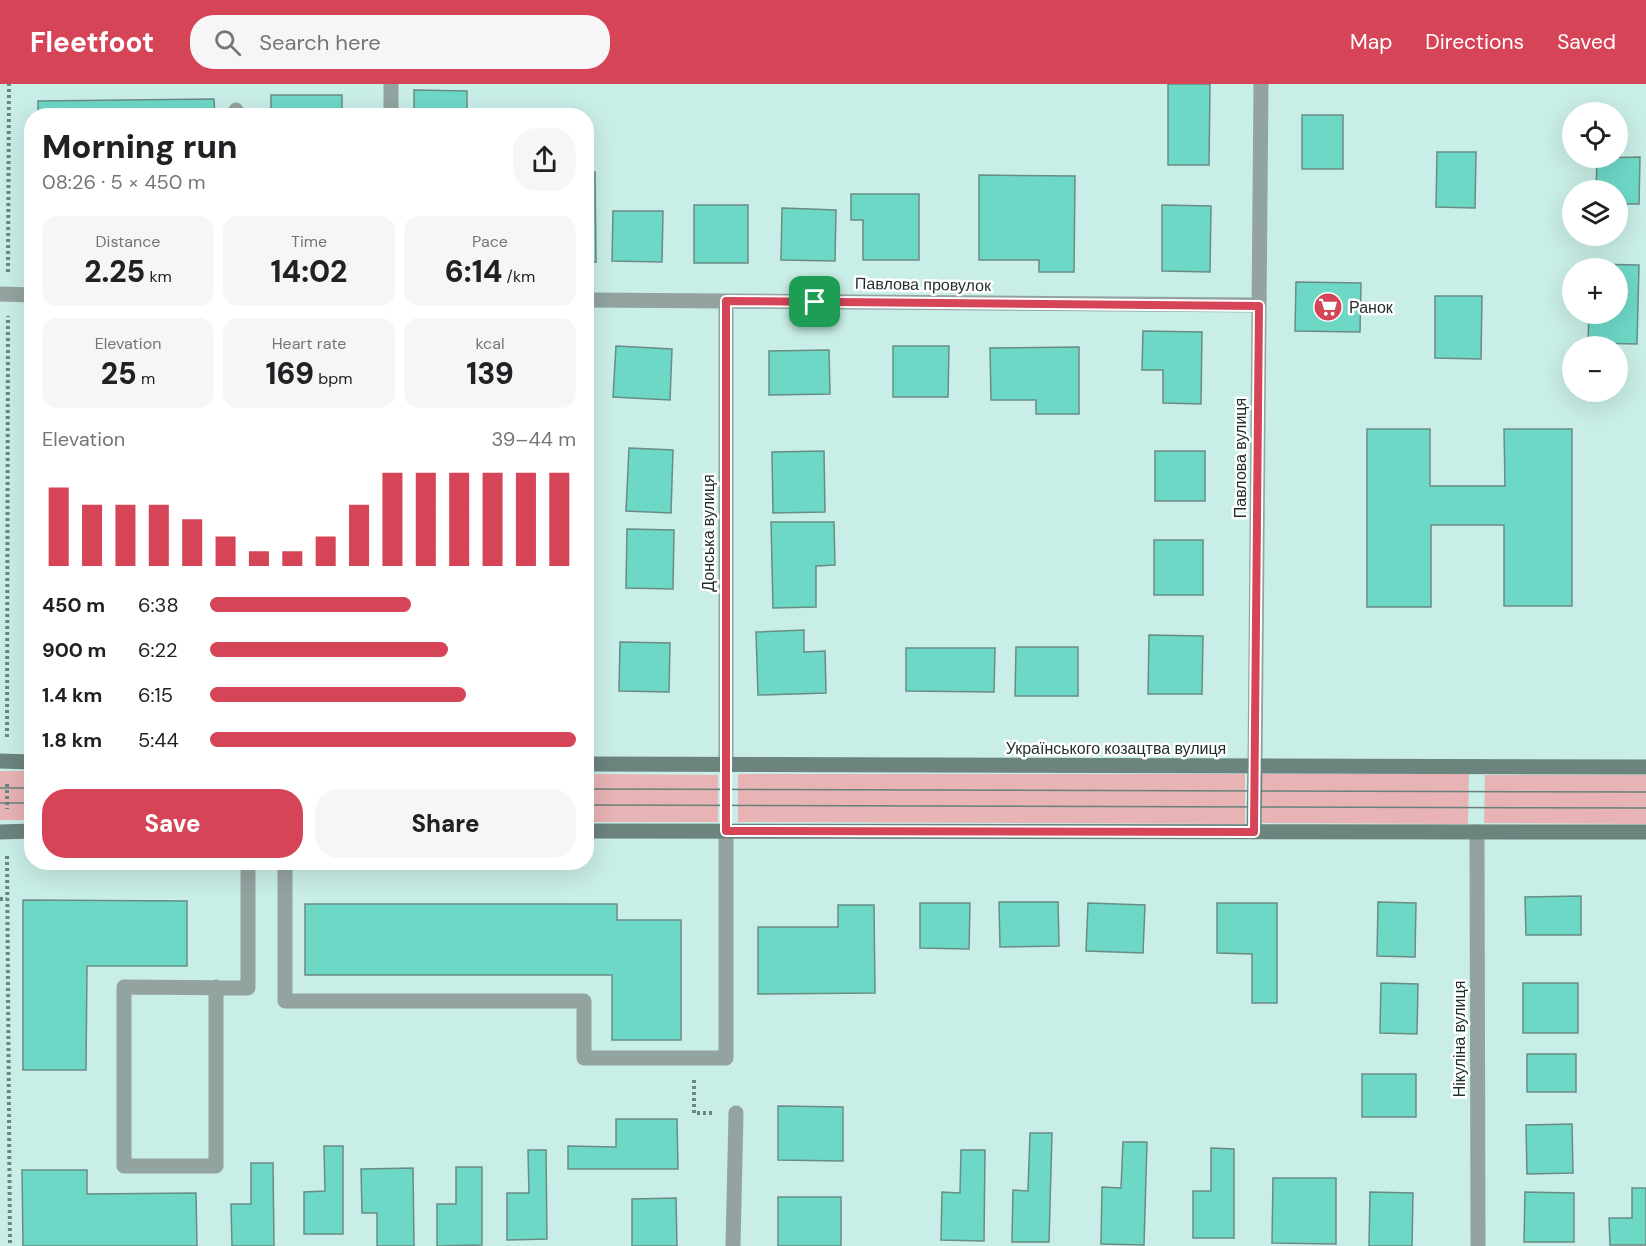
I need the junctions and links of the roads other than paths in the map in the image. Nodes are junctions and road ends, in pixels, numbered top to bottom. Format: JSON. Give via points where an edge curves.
{"nodes":[{"id":1,"x":391,"y":84,"type":"edge"},
{"id":2,"x":1261,"y":84,"type":"edge"},
{"id":3,"x":391,"y":108,"type":"edge"},
{"id":4,"x":4,"y":294,"type":"edge"},
{"id":5,"x":24,"y":295,"type":"edge"},
{"id":6,"x":594,"y":300,"type":"edge"},
{"id":7,"x":726,"y":301,"type":"junction"},
{"id":8,"x":1259,"y":306,"type":"junction"},
{"id":9,"x":4,"y":762,"type":"edge"},
{"id":10,"x":24,"y":762,"type":"edge"},
{"id":11,"x":594,"y":764,"type":"edge"},
{"id":12,"x":726,"y":765,"type":"junction"},
{"id":13,"x":1255,"y":766,"type":"junction"},
{"id":14,"x":1646,"y":767,"type":"edge"},
{"id":15,"x":3,"y":831,"type":"edge"},
{"id":16,"x":24,"y":831,"type":"edge"},
{"id":17,"x":594,"y":831,"type":"edge"},
{"id":18,"x":726,"y":831,"type":"junction"},
{"id":19,"x":1254,"y":832,"type":"junction"},
{"id":20,"x":1477,"y":832,"type":"junction"},
{"id":21,"x":1646,"y":832,"type":"edge"},
{"id":22,"x":248,"y":870,"type":"edge"},
{"id":23,"x":285,"y":870,"type":"edge"},
{"id":24,"x":216,"y":987,"type":"junction"},
{"id":25,"x":736,"y":1113,"type":"dead end"},
{"id":26,"x":733,"y":1246,"type":"edge"},
{"id":27,"x":1478,"y":1246,"type":"edge"}],
"edges":[{"from":1,"to":3,"type":"street"},
{"from":2,"to":8,"type":"street","name":"Павлова вулиця"},
{"from":4,"to":5,"type":"street"},
{"from":6,"to":7,"type":"street","name":"Павлова провулок"},
{"from":7,"to":8,"type":"street","name":"Павлова провулок"},
{"from":7,"to":12,"type":"street","name":"Донська вулиця"},
{"from":8,"to":13,"type":"street","name":"Павлова вулиця"},
{"from":9,"to":10,"type":"street"},
{"from":11,"to":12,"type":"street","name":"Українського козацтва вулиця"},
{"from":12,"to":13,"type":"street","name":"Українського козацтва вулиця"},
{"from":13,"to":14,"type":"street","name":"Українського козацтва вулиця"},
{"from":13,"to":19,"type":"street","name":"Павлова вулиця"},
{"from":15,"to":16,"type":"street"},
{"from":17,"to":18,"type":"street"},
{"from":18,"to":19,"type":"street"},
{"from":18,"to":23,"type":"street","via":[[726,1058],[584,1058],[584,1001],[285,1001]]},
{"from":19,"to":20,"type":"street"},
{"from":20,"to":21,"type":"street"},
{"from":20,"to":27,"type":"street","name":"Нікуліна вулиця"},
{"from":22,"to":24,"type":"street","via":[[248,988]]},
{"from":24,"to":24,"type":"street","via":[[124,987],[124,1166],[216,1166]]},
{"from":25,"to":26,"type":"street"}]}
